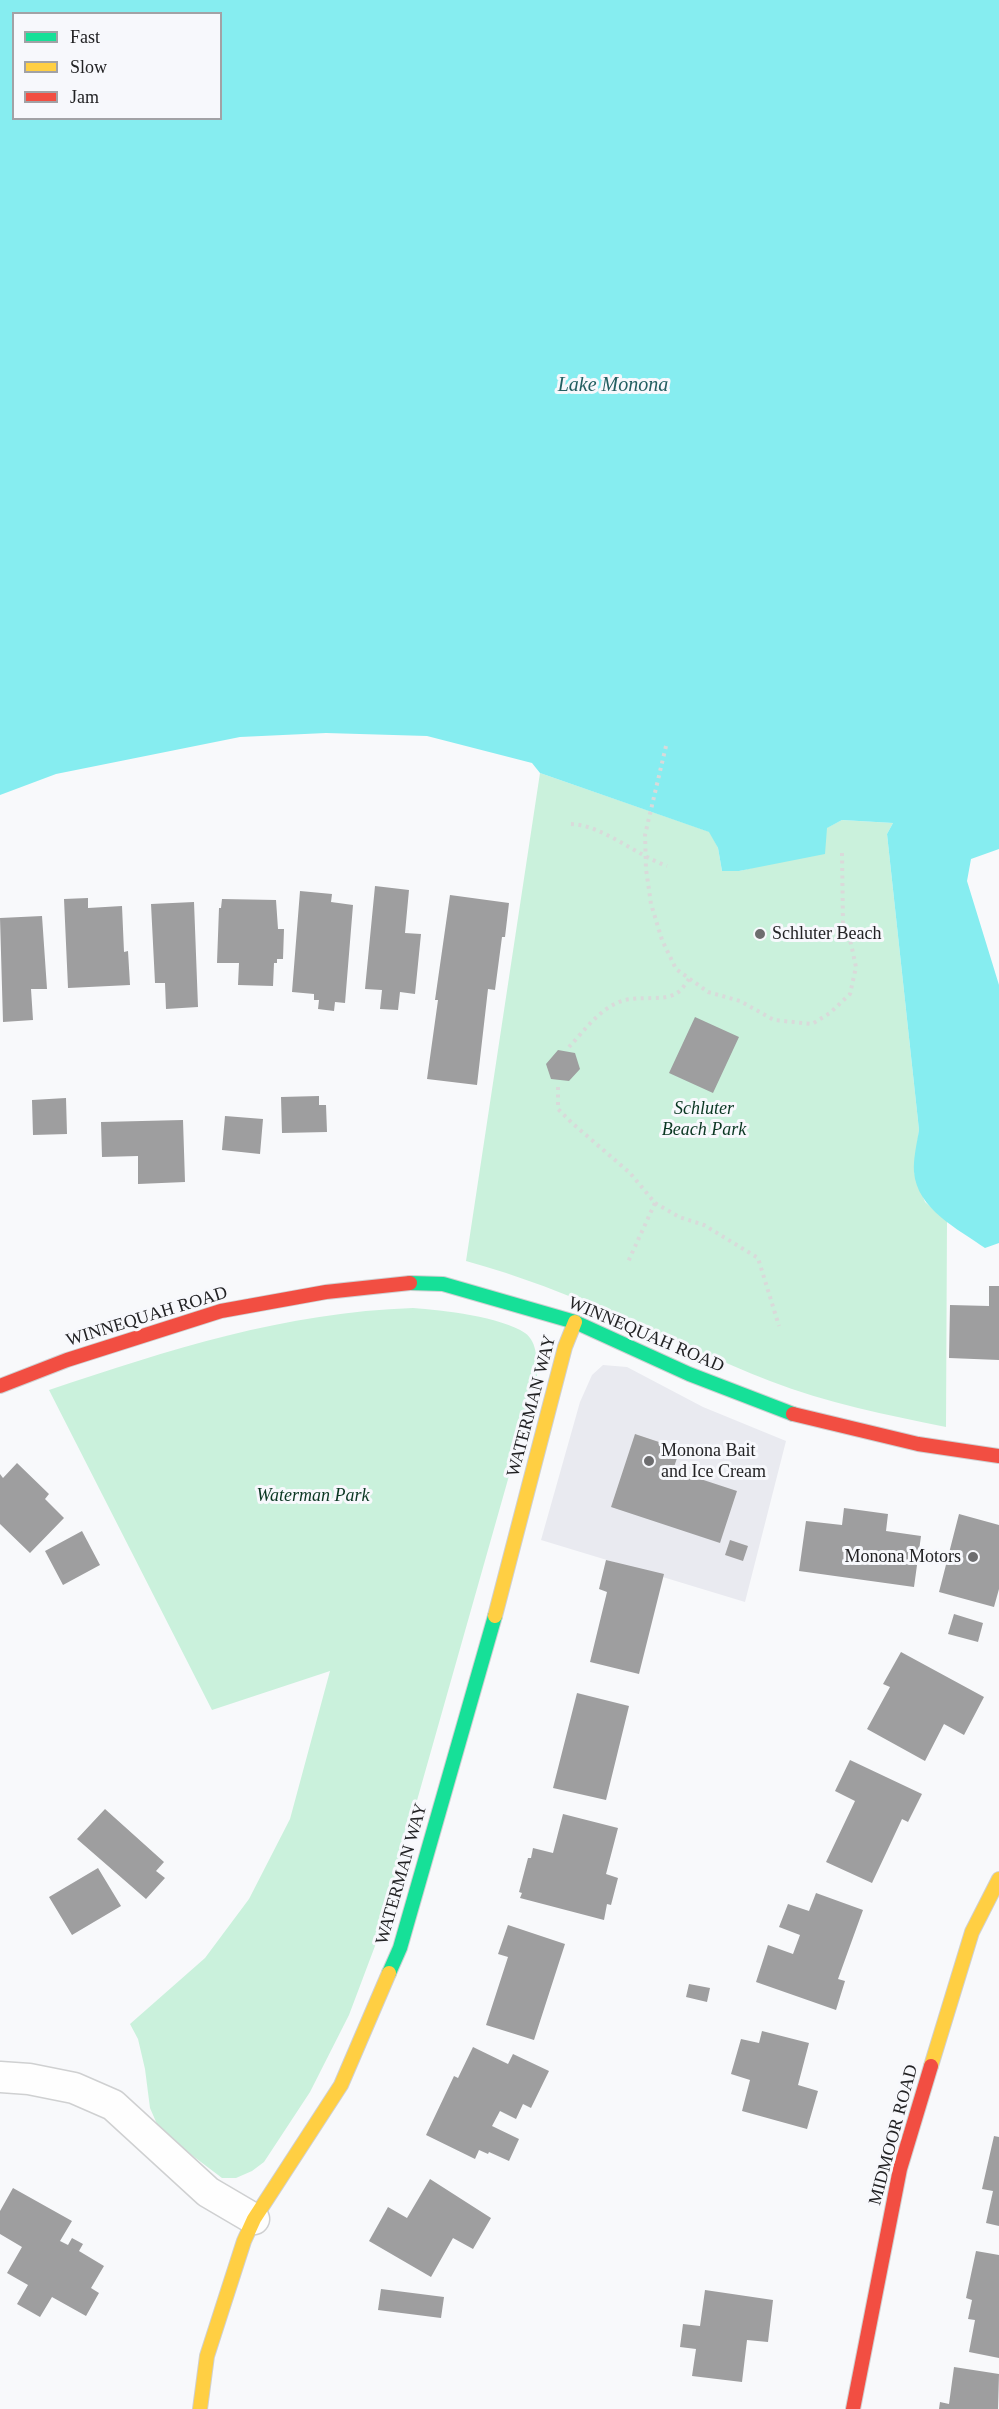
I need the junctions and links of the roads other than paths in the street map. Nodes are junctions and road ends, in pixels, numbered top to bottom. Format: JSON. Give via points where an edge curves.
{"nodes":[{"id":1,"x":575,"y":1322,"type":"junction"},
{"id":2,"x":0,"y":1386,"type":"edge"},
{"id":3,"x":999,"y":1456,"type":"edge"},
{"id":4,"x":999,"y":1879,"type":"edge"},
{"id":5,"x":0,"y":2077,"type":"edge"},
{"id":6,"x":254,"y":2219,"type":"junction"},
{"id":7,"x":200,"y":2409,"type":"edge"},
{"id":8,"x":853,"y":2409,"type":"edge"}],
"edges":[{"from":1,"to":2,"type":"street","name":"WINNEQUAH ROAD","via":[[443,1284],[326,1292],[221,1311],[67,1360]]},
{"from":1,"to":3,"type":"street","name":"WINNEQUAH ROAD","via":[[689,1374],[797,1415],[918,1444]]},
{"from":1,"to":6,"type":"street","name":"WATERMAN WAY","via":[[400,1948],[341,2085]]},
{"from":4,"to":8,"type":"street","name":"MIDMOOR ROAD","via":[[972,1932],[900,2169]]},
{"from":5,"to":6,"type":"street","via":[[74,2088],[113,2105],[208,2192]]},
{"from":6,"to":7,"type":"street","name":"WATERMAN WAY","via":[[207,2356]]}]}
